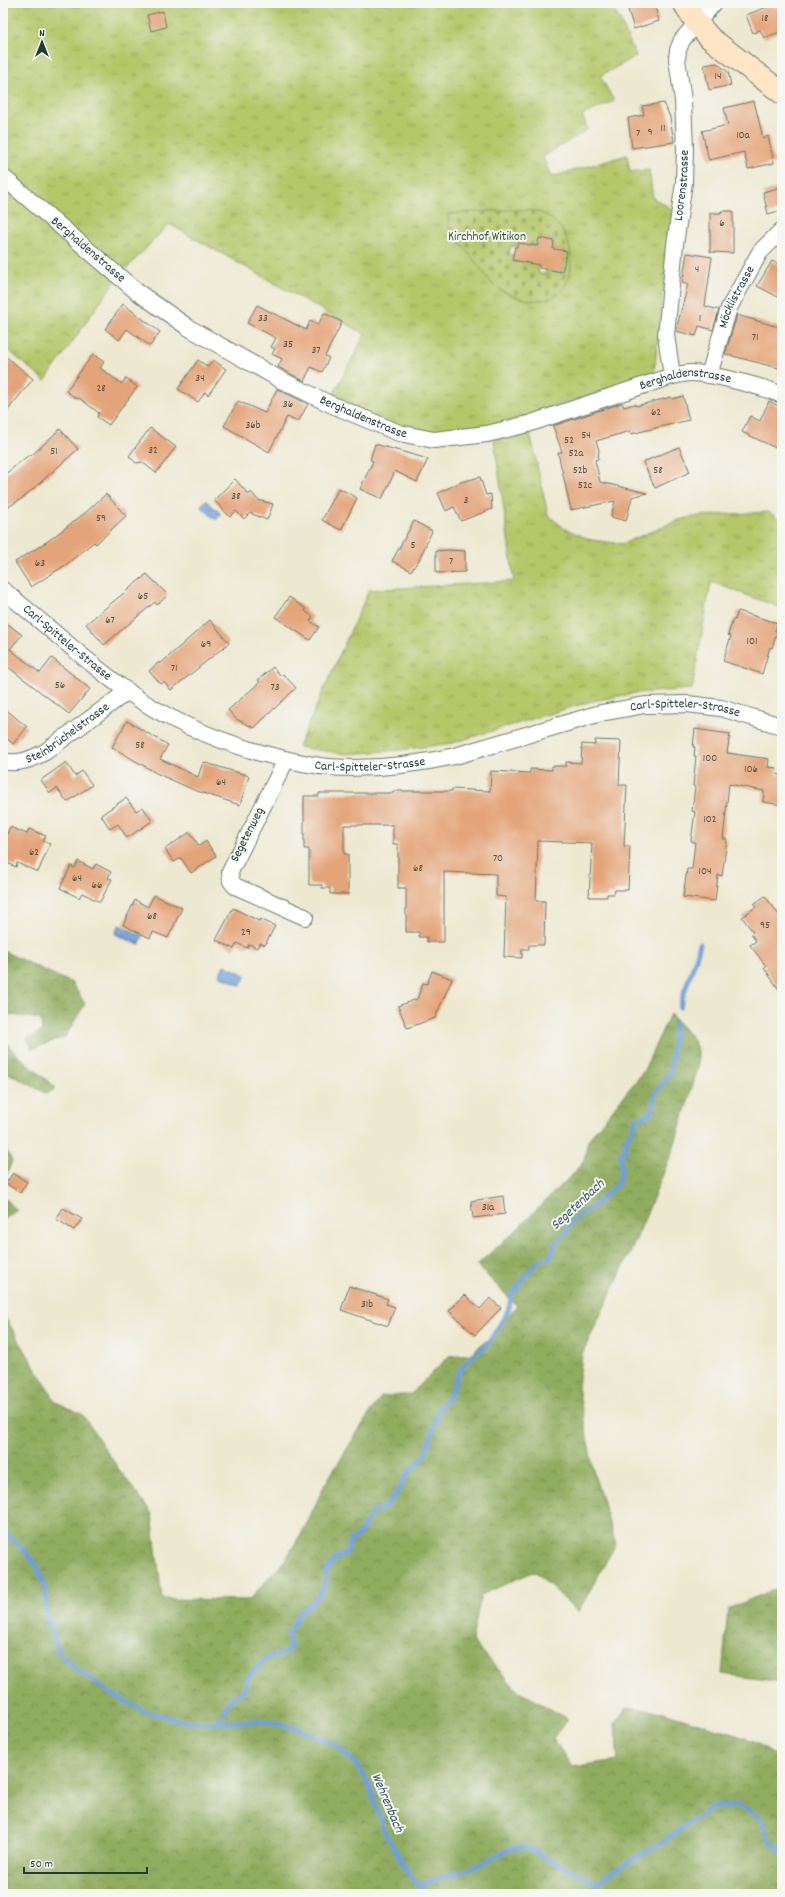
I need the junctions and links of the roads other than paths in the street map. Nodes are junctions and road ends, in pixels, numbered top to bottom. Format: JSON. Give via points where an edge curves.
{"nodes":[{"id":1,"x":684,"y":3,"type":"edge"},
{"id":2,"x":714,"y":3,"type":"edge"},
{"id":3,"x":696,"y":22,"type":"junction"},
{"id":4,"x":782,"y":93,"type":"edge"},
{"id":5,"x":3,"y":177,"type":"edge"},
{"id":6,"x":782,"y":230,"type":"edge"},
{"id":7,"x":709,"y":375,"type":"junction"},
{"id":8,"x":672,"y":376,"type":"junction"},
{"id":9,"x":782,"y":395,"type":"edge"},
{"id":10,"x":3,"y":590,"type":"edge"},
{"id":11,"x":128,"y":691,"type":"junction"},
{"id":12,"x":778,"y":725,"type":"dead end"},
{"id":13,"x":286,"y":760,"type":"junction"},
{"id":14,"x":3,"y":761,"type":"edge"},
{"id":15,"x":305,"y":917,"type":"dead end"}],
"edges":[{"from":1,"to":3,"type":"street"},
{"from":2,"to":3,"type":"street","name":"Loorenstrasse"},
{"from":3,"to":4,"type":"street","via":[[710,38]]},
{"from":3,"to":8,"type":"street","name":"Loorenstrasse","via":[[682,40],[677,59],[683,101],[685,149],[684,182],[666,336]]},
{"from":5,"to":8,"type":"street","name":"Berghaldenstrasse","via":[[136,291],[190,328],[295,387],[399,433],[434,440],[487,434],[528,424]]},
{"from":6,"to":7,"type":"street","name":"Möcklistrasse","via":[[760,252],[729,308]]},
{"from":7,"to":8,"type":"street","name":"Berghaldenstrasse","via":[[691,373]]},
{"from":7,"to":9,"type":"street","name":"Berghaldenstrasse"},
{"from":10,"to":11,"type":"street","name":"Carl-Spitteler-Strasse"},
{"from":11,"to":13,"type":"street","name":"Carl-Spitteler-Strasse","via":[[185,726],[216,739]]},
{"from":11,"to":14,"type":"street","name":"Steinbrüchelstrasse","via":[[45,752],[18,763]]},
{"from":12,"to":13,"type":"street","name":"Carl-Spitteler-Strasse","via":[[721,708],[666,703],[601,713],[455,756],[411,765],[330,767]]},
{"from":13,"to":15,"type":"street","name":"Segetenweg","via":[[230,872],[231,881],[235,886]]}]}
